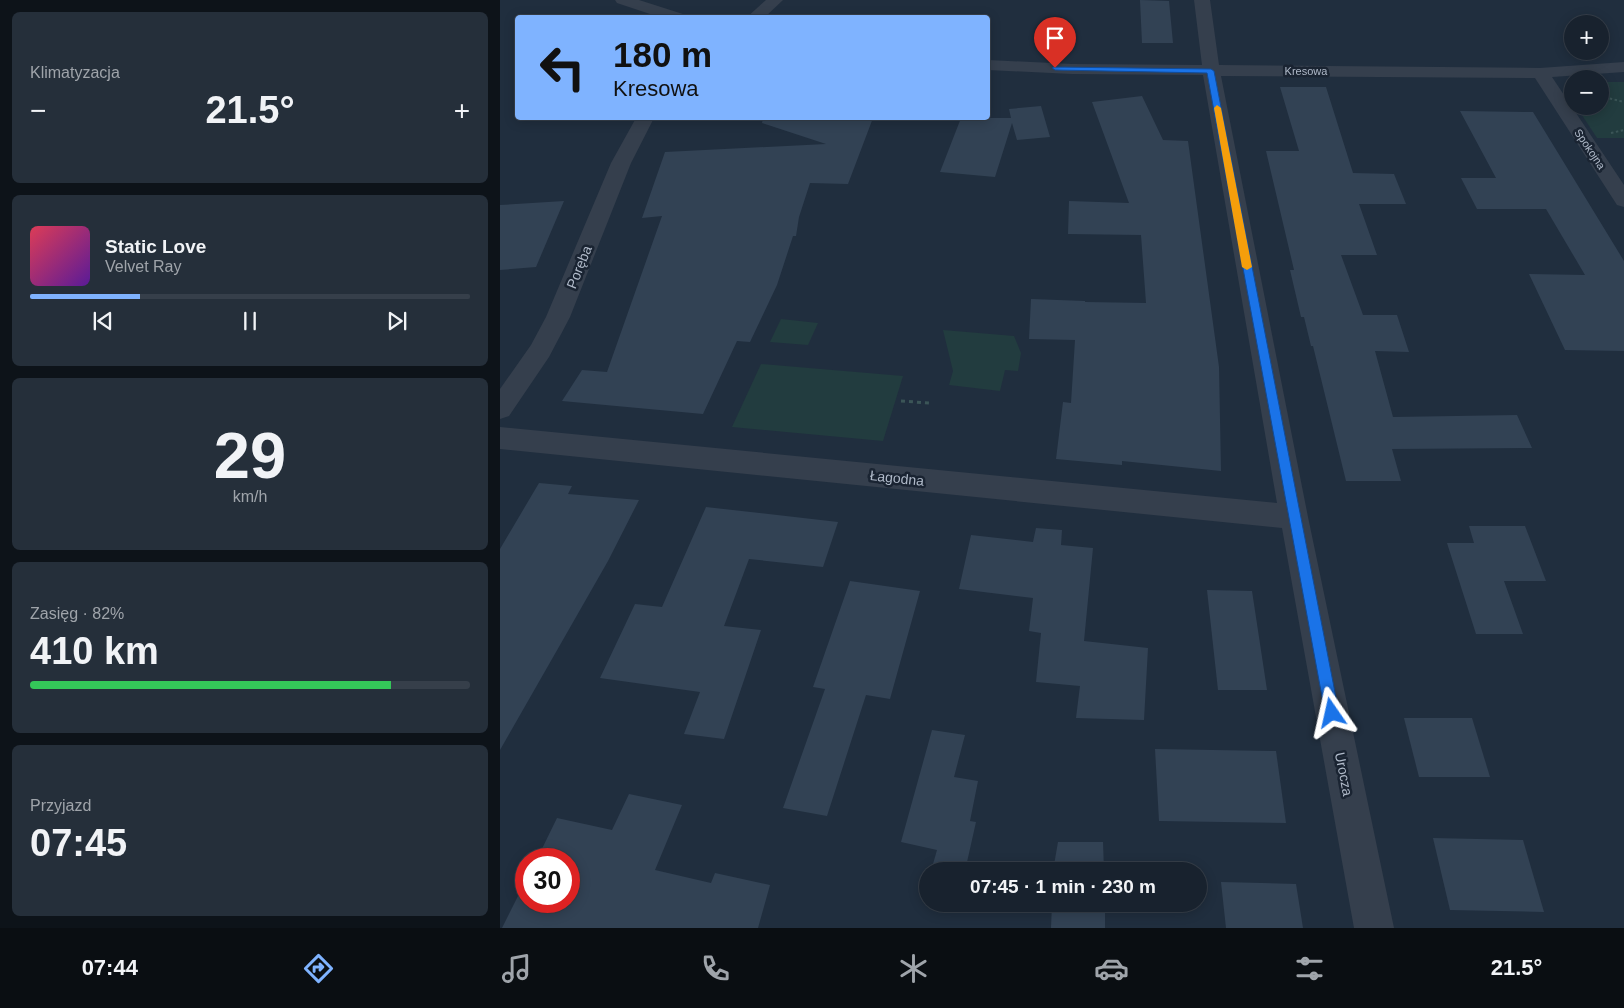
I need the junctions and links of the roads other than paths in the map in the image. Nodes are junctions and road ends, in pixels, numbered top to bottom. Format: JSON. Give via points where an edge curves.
{"nodes":[{"id":1,"x":623,"y":0,"type":"edge"},
{"id":2,"x":774,"y":0,"type":"edge"},
{"id":3,"x":1202,"y":0,"type":"edge"},
{"id":4,"x":670,"y":15,"type":"edge"},
{"id":5,"x":757,"y":15,"type":"edge"},
{"id":6,"x":990,"y":65,"type":"edge"},
{"id":7,"x":1624,"y":67,"type":"edge"},
{"id":8,"x":1211,"y":71,"type":"junction"},
{"id":9,"x":1540,"y":73,"type":"junction"},
{"id":10,"x":644,"y":120,"type":"edge"},
{"id":11,"x":1624,"y":200,"type":"edge"},
{"id":12,"x":500,"y":409,"type":"edge"},
{"id":13,"x":500,"y":438,"type":"edge"},
{"id":14,"x":1294,"y":517,"type":"junction"},
{"id":15,"x":1374,"y":928,"type":"edge"}],
"edges":[{"from":1,"to":4,"type":"street"},
{"from":2,"to":5,"type":"street"},
{"from":3,"to":8,"type":"street","name":"Urocza"},
{"from":6,"to":8,"type":"street","name":"Kresowa"},
{"from":7,"to":9,"type":"street","name":"Kresowa"},
{"from":8,"to":9,"type":"street","name":"Kresowa"},
{"from":8,"to":14,"type":"street","name":"Urocza"},
{"from":9,"to":11,"type":"street","name":"Spokojna"},
{"from":10,"to":12,"type":"street","name":"Poręba","via":[[621,162],[558,317],[540,351]]},
{"from":13,"to":14,"type":"street","name":"Łagodna"},
{"from":14,"to":15,"type":"street","name":"Urocza"}]}
